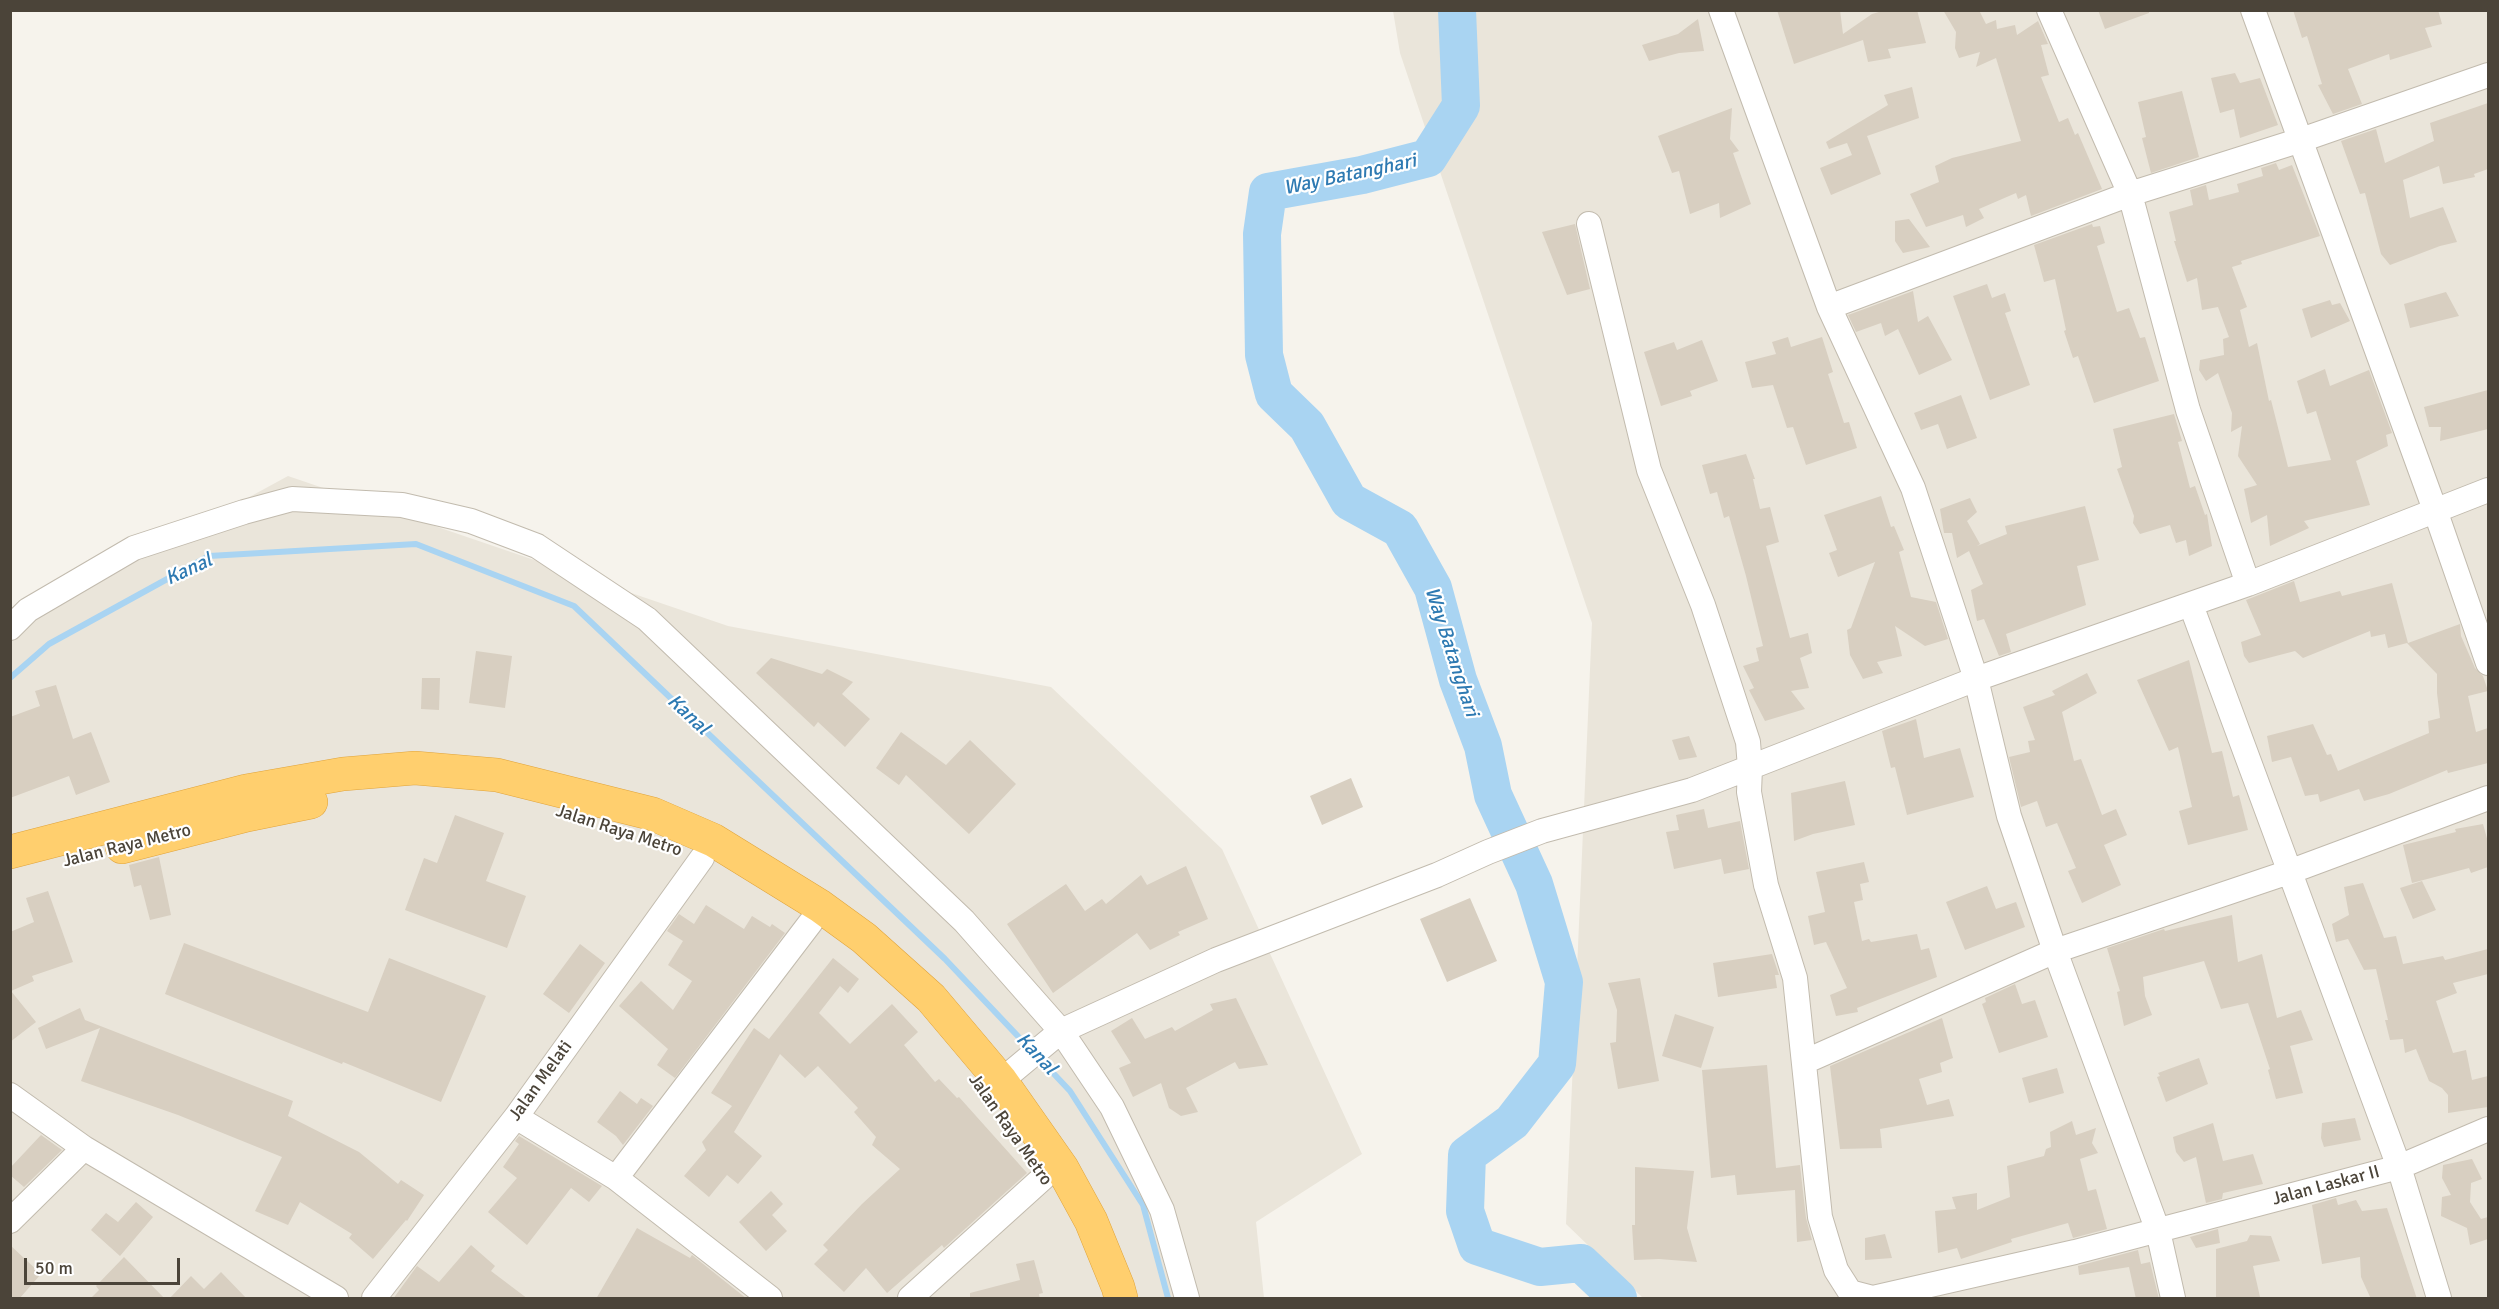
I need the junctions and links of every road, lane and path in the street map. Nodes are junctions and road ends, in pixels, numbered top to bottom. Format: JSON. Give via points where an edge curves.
{"nodes":[{"id":1,"x":1721,"y":10,"type":"edge"},
{"id":2,"x":2049,"y":10,"type":"edge"},
{"id":3,"x":2253,"y":10,"type":"edge"},
{"id":4,"x":2488,"y":75,"type":"edge"},
{"id":5,"x":2301,"y":140,"type":"junction"},
{"id":6,"x":2130,"y":194,"type":"junction"},
{"id":7,"x":1589,"y":224,"type":"dead end"},
{"id":8,"x":1829,"y":307,"type":"junction"},
{"id":9,"x":2488,"y":490,"type":"edge"},
{"id":10,"x":2435,"y":510,"type":"junction"},
{"id":11,"x":2248,"y":584,"type":"junction"},
{"id":12,"x":2191,"y":605,"type":"junction"},
{"id":13,"x":10,"y":628,"type":"edge"},
{"id":14,"x":2488,"y":663,"type":"edge"},
{"id":15,"x":1976,"y":679,"type":"junction"},
{"id":16,"x":1750,"y":768,"type":"junction"},
{"id":17,"x":2488,"y":798,"type":"edge"},
{"id":18,"x":10,"y":852,"type":"edge"},
{"id":19,"x":702,"y":858,"type":"junction"},
{"id":20,"x":2289,"y":872,"type":"junction"},
{"id":21,"x":10,"y":876,"type":"edge"},
{"id":22,"x":811,"y":922,"type":"junction"},
{"id":23,"x":2055,"y":951,"type":"junction"},
{"id":24,"x":1054,"y":1037,"type":"junction"},
{"id":25,"x":1804,"y":1062,"type":"junction"},
{"id":26,"x":1011,"y":1074,"type":"junction"},
{"id":27,"x":10,"y":1095,"type":"edge"},
{"id":28,"x":516,"y":1117,"type":"junction"},
{"id":29,"x":2488,"y":1129,"type":"edge"},
{"id":30,"x":84,"y":1148,"type":"junction"},
{"id":31,"x":2399,"y":1167,"type":"junction"},
{"id":32,"x":1044,"y":1177,"type":"junction"},
{"id":33,"x":616,"y":1178,"type":"junction"},
{"id":34,"x":10,"y":1221,"type":"edge"},
{"id":35,"x":2158,"y":1231,"type":"junction"},
{"id":36,"x":336,"y":1299,"type":"edge"},
{"id":37,"x":374,"y":1299,"type":"edge"},
{"id":38,"x":770,"y":1299,"type":"edge"},
{"id":39,"x":910,"y":1299,"type":"edge"},
{"id":40,"x":1099,"y":1299,"type":"edge"},
{"id":41,"x":1121,"y":1299,"type":"edge"},
{"id":42,"x":1187,"y":1299,"type":"edge"},
{"id":43,"x":2173,"y":1299,"type":"edge"},
{"id":44,"x":2439,"y":1299,"type":"edge"}],
"edges":[{"from":1,"to":8,"type":"street"},
{"from":2,"to":6,"type":"street"},
{"from":3,"to":5,"type":"street"},
{"from":4,"to":5,"type":"street"},
{"from":5,"to":6,"type":"street"},
{"from":5,"to":10,"type":"street"},
{"from":6,"to":8,"type":"street"},
{"from":6,"to":11,"type":"street","via":[[2188,410]]},
{"from":7,"to":16,"type":"street","name":"Jalan Laskar II","via":[[1649,470],[1703,605],[1748,742]]},
{"from":8,"to":15,"type":"street","via":[[1913,488]]},
{"from":9,"to":10,"type":"street"},
{"from":10,"to":11,"type":"street"},
{"from":10,"to":14,"type":"street"},
{"from":11,"to":12,"type":"street"},
{"from":12,"to":15,"type":"street"},
{"from":12,"to":20,"type":"street"},
{"from":13,"to":24,"type":"street","via":[[28,610],[134,548],[292,499],[402,505],[471,521],[537,546],[647,619],[964,921]]},
{"from":15,"to":16,"type":"street"},
{"from":15,"to":23,"type":"street","via":[[2009,816]]},
{"from":16,"to":24,"type":"street","via":[[1692,790],[1542,831],[1216,960]]},
{"from":16,"to":25,"type":"street","name":"Jalan Laskar II","via":[[1749,792],[1766,885],[1795,978]]},
{"from":17,"to":20,"type":"street"},
{"from":18,"to":26,"type":"highway","via":[[246,791],[343,774],[415,768],[497,775],[653,814],[713,840],[864,938]]},
{"from":19,"to":21,"type":"highway","name":"Jalan Raya Metro","via":[[580,815],[497,796],[416,789],[295,805]]},
{"from":19,"to":22,"type":"highway","name":"Jalan Raya Metro"},
{"from":19,"to":28,"type":"street","name":"Jalan Melati"},
{"from":20,"to":23,"type":"street"},
{"from":20,"to":31,"type":"street"},
{"from":22,"to":32,"type":"highway","name":"Jalan Raya Metro","via":[[854,953],[917,1011],[988,1093]]},
{"from":22,"to":33,"type":"street"},
{"from":23,"to":25,"type":"street"},
{"from":23,"to":35,"type":"street"},
{"from":24,"to":26,"type":"street"},
{"from":24,"to":42,"type":"street","via":[[1112,1107],[1162,1210]]},
{"from":25,"to":35,"type":"street","name":"Jalan Laskar II","via":[[1820,1217],[1836,1270],[1851,1292],[1873,1298]]},
{"from":26,"to":41,"type":"highway","via":[[1086,1212]]},
{"from":27,"to":30,"type":"street"},
{"from":28,"to":33,"type":"street"},
{"from":28,"to":37,"type":"street","name":"Jalan Melati"},
{"from":29,"to":31,"type":"street","name":"Jalan Laskar II"},
{"from":30,"to":34,"type":"street"},
{"from":30,"to":36,"type":"street"},
{"from":31,"to":35,"type":"street","name":"Jalan Laskar II"},
{"from":31,"to":44,"type":"street"},
{"from":32,"to":39,"type":"street"},
{"from":32,"to":40,"type":"highway","name":"Jalan Raya Metro","via":[[1074,1230]]},
{"from":33,"to":38,"type":"street"},
{"from":35,"to":43,"type":"street"}]}
